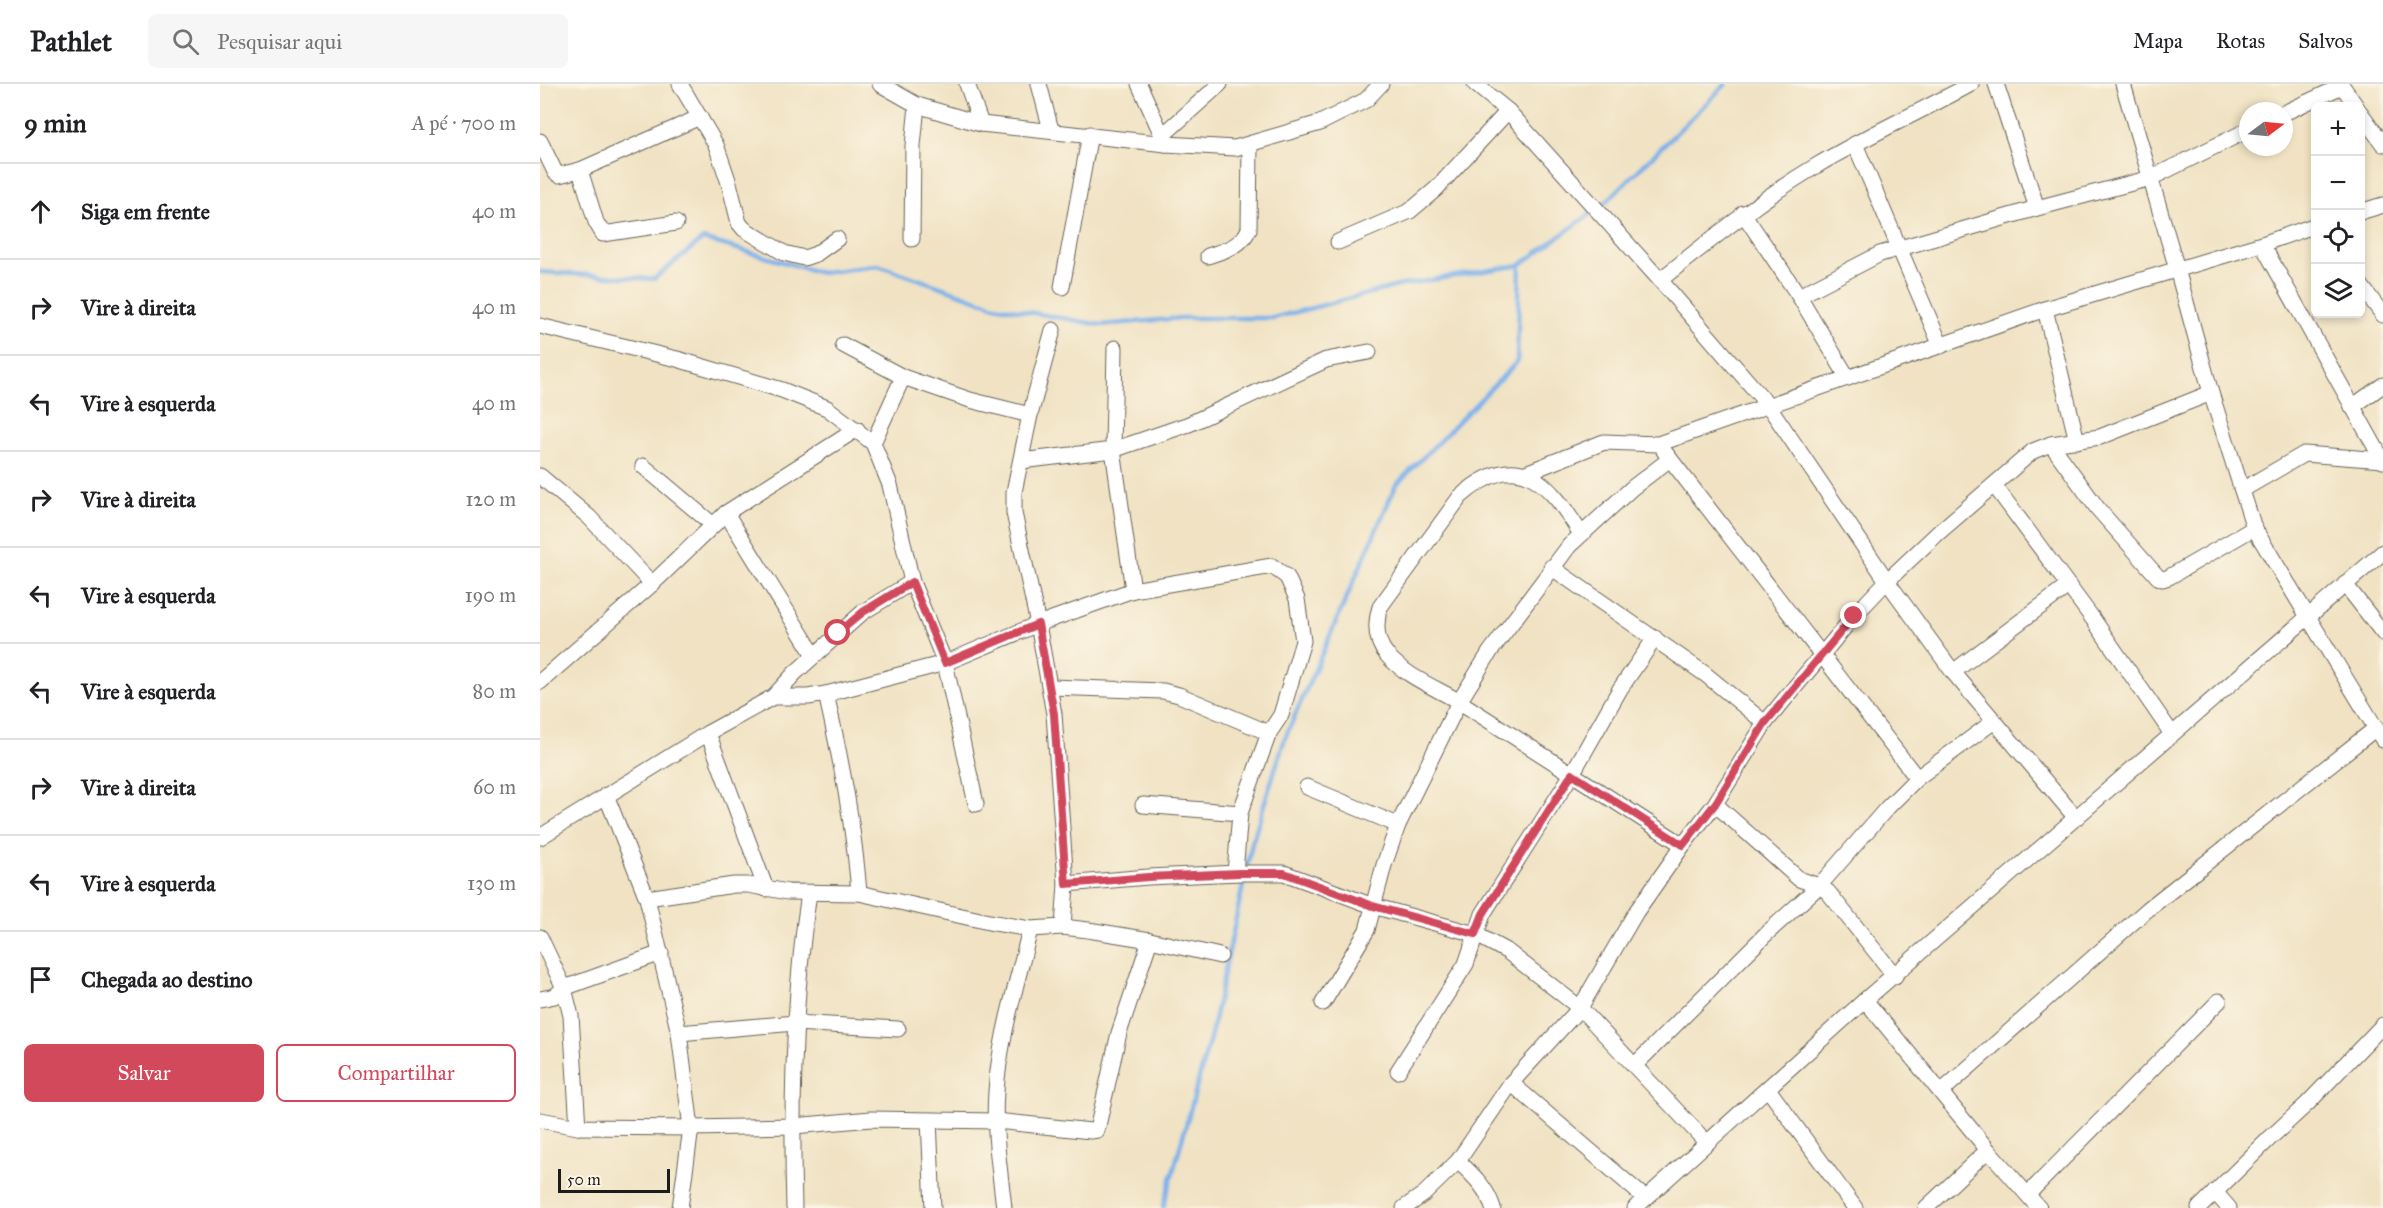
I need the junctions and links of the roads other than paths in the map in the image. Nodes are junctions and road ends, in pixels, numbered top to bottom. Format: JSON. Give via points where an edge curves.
{"nodes":[{"id":1,"x":680,"y":84,"type":"edge"},
{"id":2,"x":880,"y":84,"type":"edge"},
{"id":3,"x":967,"y":84,"type":"edge"},
{"id":4,"x":1039,"y":84,"type":"edge"},
{"id":5,"x":1139,"y":84,"type":"edge"},
{"id":6,"x":1220,"y":84,"type":"edge"},
{"id":7,"x":1381,"y":84,"type":"edge"},
{"id":8,"x":1474,"y":84,"type":"edge"},
{"id":9,"x":1971,"y":84,"type":"edge"},
{"id":10,"x":1996,"y":84,"type":"edge"},
{"id":11,"x":2123,"y":84,"type":"edge"},
{"id":12,"x":2341,"y":85,"type":"edge"},
{"id":13,"x":2353,"y":102,"type":"edge"},
{"id":14,"x":916,"y":105,"type":"junction"},
{"id":15,"x":2293,"y":109,"type":"edge"},
{"id":16,"x":1508,"y":111,"type":"junction"},
{"id":17,"x":700,"y":117,"type":"junction"},
{"id":18,"x":2365,"y":118,"type":"edge"},
{"id":19,"x":981,"y":124,"type":"junction"},
{"id":20,"x":1051,"y":130,"type":"junction"},
{"id":21,"x":1090,"y":134,"type":"junction"},
{"id":22,"x":2239,"y":134,"type":"edge"},
{"id":23,"x":1164,"y":140,"type":"junction"},
{"id":24,"x":540,"y":141,"type":"edge"},
{"id":25,"x":1250,"y":144,"type":"junction"},
{"id":26,"x":1855,"y":144,"type":"junction"},
{"id":27,"x":2383,"y":144,"type":"edge"},
{"id":28,"x":580,"y":170,"type":"junction"},
{"id":29,"x":2151,"y":177,"type":"junction"},
{"id":30,"x":2383,"y":206,"type":"edge"},
{"id":31,"x":2037,"y":208,"type":"junction"},
{"id":32,"x":2365,"y":211,"type":"edge"},
{"id":33,"x":1743,"y":213,"type":"junction"},
{"id":34,"x":676,"y":223,"type":"dead end"},
{"id":35,"x":2311,"y":227,"type":"edge"},
{"id":36,"x":837,"y":239,"type":"dead end"},
{"id":37,"x":912,"y":239,"type":"dead end"},
{"id":38,"x":1338,"y":242,"type":"dead end"},
{"id":39,"x":2262,"y":244,"type":"junction"},
{"id":40,"x":1900,"y":249,"type":"junction"},
{"id":41,"x":1208,"y":256,"type":"dead end"},
{"id":42,"x":2177,"y":269,"type":"junction"},
{"id":43,"x":1660,"y":280,"type":"junction"},
{"id":44,"x":1062,"y":286,"type":"dead end"},
{"id":45,"x":2365,"y":290,"type":"edge"},
{"id":46,"x":1799,"y":296,"type":"junction"},
{"id":47,"x":2045,"y":309,"type":"junction"},
{"id":48,"x":2383,"y":315,"type":"edge"},
{"id":49,"x":540,"y":326,"type":"edge"},
{"id":50,"x":1053,"y":330,"type":"dead end"},
{"id":51,"x":843,"y":345,"type":"dead end"},
{"id":52,"x":1941,"y":346,"type":"junction"},
{"id":53,"x":1115,"y":348,"type":"dead end"},
{"id":54,"x":1370,"y":352,"type":"dead end"},
{"id":55,"x":903,"y":377,"type":"junction"},
{"id":56,"x":1848,"y":378,"type":"junction"},
{"id":57,"x":2383,"y":385,"type":"edge"},
{"id":58,"x":2211,"y":393,"type":"junction"},
{"id":59,"x":1768,"y":405,"type":"junction"},
{"id":60,"x":2352,"y":407,"type":"junction"},
{"id":61,"x":1030,"y":415,"type":"junction"},
{"id":62,"x":856,"y":429,"type":"junction"},
{"id":63,"x":2077,"y":441,"type":"junction"},
{"id":64,"x":873,"y":444,"type":"junction"},
{"id":65,"x":1658,"y":444,"type":"junction"},
{"id":66,"x":2051,"y":444,"type":"junction"},
{"id":67,"x":1113,"y":450,"type":"junction"},
{"id":68,"x":1670,"y":459,"type":"junction"},
{"id":69,"x":1021,"y":460,"type":"junction"},
{"id":70,"x":2383,"y":460,"type":"edge"},
{"id":71,"x":643,"y":466,"type":"dead end"},
{"id":72,"x":1526,"y":472,"type":"junction"},
{"id":73,"x":540,"y":476,"type":"edge"},
{"id":74,"x":1994,"y":484,"type":"junction"},
{"id":75,"x":2242,"y":490,"type":"junction"},
{"id":76,"x":726,"y":513,"type":"junction"},
{"id":77,"x":712,"y":524,"type":"junction"},
{"id":78,"x":2254,"y":528,"type":"junction"},
{"id":79,"x":1581,"y":534,"type":"junction"},
{"id":80,"x":2383,"y":552,"type":"edge"},
{"id":81,"x":1551,"y":567,"type":"junction"},
{"id":82,"x":1887,"y":581,"type":"junction"},
{"id":83,"x":912,"y":582,"type":"junction"},
{"id":84,"x":652,"y":584,"type":"junction"},
{"id":85,"x":2345,"y":584,"type":"junction"},
{"id":86,"x":2068,"y":586,"type":"junction"},
{"id":87,"x":1133,"y":590,"type":"junction"},
{"id":88,"x":2308,"y":617,"type":"junction"},
{"id":89,"x":1038,"y":624,"type":"junction"},
{"id":90,"x":2383,"y":633,"type":"edge"},
{"id":91,"x":1655,"y":638,"type":"junction"},
{"id":92,"x":1822,"y":654,"type":"junction"},
{"id":93,"x":814,"y":655,"type":"junction"},
{"id":94,"x":945,"y":663,"type":"junction"},
{"id":95,"x":1953,"y":672,"type":"junction"},
{"id":96,"x":540,"y":682,"type":"edge"},
{"id":97,"x":1050,"y":687,"type":"junction"},
{"id":98,"x":826,"y":694,"type":"junction"},
{"id":99,"x":773,"y":697,"type":"junction"},
{"id":100,"x":1459,"y":702,"type":"junction"},
{"id":101,"x":1993,"y":722,"type":"junction"},
{"id":102,"x":1765,"y":723,"type":"junction"},
{"id":103,"x":708,"y":733,"type":"junction"},
{"id":104,"x":1269,"y":734,"type":"junction"},
{"id":105,"x":2172,"y":734,"type":"junction"},
{"id":106,"x":2380,"y":734,"type":"edge"},
{"id":107,"x":1572,"y":774,"type":"junction"},
{"id":108,"x":1917,"y":778,"type":"junction"},
{"id":109,"x":1307,"y":787,"type":"dead end"},
{"id":110,"x":606,"y":795,"type":"junction"},
{"id":111,"x":976,"y":804,"type":"dead end"},
{"id":112,"x":1715,"y":804,"type":"junction"},
{"id":113,"x":1143,"y":805,"type":"dead end"},
{"id":114,"x":1240,"y":813,"type":"junction"},
{"id":115,"x":2076,"y":818,"type":"junction"},
{"id":116,"x":1398,"y":825,"type":"junction"},
{"id":117,"x":540,"y":837,"type":"edge"},
{"id":118,"x":1683,"y":845,"type":"junction"},
{"id":119,"x":1237,"y":873,"type":"junction"},
{"id":120,"x":1066,"y":884,"type":"junction"},
{"id":121,"x":1819,"y":886,"type":"junction"},
{"id":122,"x":766,"y":888,"type":"junction"},
{"id":123,"x":809,"y":893,"type":"junction"},
{"id":124,"x":859,"y":893,"type":"junction"},
{"id":125,"x":647,"y":898,"type":"junction"},
{"id":126,"x":1373,"y":906,"type":"junction"},
{"id":127,"x":1063,"y":927,"type":"junction"},
{"id":128,"x":1030,"y":929,"type":"junction"},
{"id":129,"x":1475,"y":934,"type":"junction"},
{"id":130,"x":540,"y":937,"type":"edge"},
{"id":131,"x":1149,"y":940,"type":"junction"},
{"id":132,"x":661,"y":953,"type":"junction"},
{"id":133,"x":1220,"y":956,"type":"dead end"},
{"id":134,"x":1895,"y":976,"type":"junction"},
{"id":135,"x":564,"y":988,"type":"junction"},
{"id":136,"x":540,"y":999,"type":"edge"},
{"id":137,"x":1865,"y":1000,"type":"junction"},
{"id":138,"x":2219,"y":1001,"type":"dead end"},
{"id":139,"x":1323,"y":1003,"type":"dead end"},
{"id":140,"x":1580,"y":1008,"type":"junction"},
{"id":141,"x":795,"y":1023,"type":"junction"},
{"id":142,"x":2383,"y":1025,"type":"edge"},
{"id":143,"x":898,"y":1029,"type":"dead end"},
{"id":144,"x":679,"y":1034,"type":"junction"},
{"id":145,"x":1635,"y":1065,"type":"junction"},
{"id":146,"x":1398,"y":1071,"type":"dead end"},
{"id":147,"x":1511,"y":1083,"type":"junction"},
{"id":148,"x":1768,"y":1089,"type":"junction"},
{"id":149,"x":1941,"y":1092,"type":"junction"},
{"id":150,"x":540,"y":1120,"type":"edge"},
{"id":151,"x":929,"y":1120,"type":"junction"},
{"id":152,"x":996,"y":1121,"type":"junction"},
{"id":153,"x":794,"y":1126,"type":"junction"},
{"id":154,"x":578,"y":1127,"type":"junction"},
{"id":155,"x":691,"y":1128,"type":"junction"},
{"id":156,"x":1707,"y":1143,"type":"junction"},
{"id":157,"x":1988,"y":1150,"type":"junction"},
{"id":158,"x":1458,"y":1161,"type":"junction"},
{"id":159,"x":2215,"y":1192,"type":"junction"},
{"id":160,"x":2028,"y":1194,"type":"junction"},
{"id":161,"x":1640,"y":1203,"type":"edge"},
{"id":162,"x":680,"y":1208,"type":"edge"},
{"id":163,"x":794,"y":1208,"type":"edge"},
{"id":164,"x":933,"y":1208,"type":"edge"},
{"id":165,"x":1004,"y":1208,"type":"edge"},
{"id":166,"x":1404,"y":1208,"type":"edge"},
{"id":167,"x":1493,"y":1208,"type":"edge"},
{"id":168,"x":1855,"y":1208,"type":"edge"},
{"id":169,"x":1926,"y":1208,"type":"edge"},
{"id":170,"x":2039,"y":1208,"type":"edge"},
{"id":171,"x":2199,"y":1208,"type":"edge"},
{"id":172,"x":2229,"y":1208,"type":"edge"}],
"edges":[{"from":1,"to":17,"type":"street"},
{"from":2,"to":14,"type":"street"},
{"from":3,"to":19,"type":"street"},
{"from":4,"to":20,"type":"street"},
{"from":5,"to":23,"type":"street"},
{"from":6,"to":23,"type":"street"},
{"from":7,"to":25,"type":"street","via":[[1366,100],[1320,123]]},
{"from":8,"to":16,"type":"street"},
{"from":9,"to":26,"type":"street"},
{"from":10,"to":31,"type":"street"},
{"from":11,"to":29,"type":"street"},
{"from":12,"to":13,"type":"street"},
{"from":12,"to":15,"type":"street"},
{"from":14,"to":19,"type":"street"},
{"from":14,"to":37,"type":"street"},
{"from":16,"to":38,"type":"street","via":[[1436,189],[1410,211]]},
{"from":16,"to":43,"type":"street"},
{"from":17,"to":28,"type":"street"},
{"from":17,"to":36,"type":"street","via":[[716,145],[744,229],[784,253],[804,258]]},
{"from":18,"to":27,"type":"street"},
{"from":19,"to":20,"type":"street"},
{"from":20,"to":21,"type":"street"},
{"from":21,"to":23,"type":"street"},
{"from":21,"to":44,"type":"street"},
{"from":22,"to":29,"type":"street"},
{"from":23,"to":25,"type":"street","via":[[1235,148]]},
{"from":24,"to":28,"type":"street","via":[[555,172]]},
{"from":25,"to":41,"type":"street","via":[[1249,229],[1236,246]]},
{"from":26,"to":33,"type":"street"},
{"from":26,"to":40,"type":"street"},
{"from":28,"to":34,"type":"street","via":[[603,234]]},
{"from":29,"to":31,"type":"street"},
{"from":29,"to":42,"type":"street"},
{"from":30,"to":32,"type":"street"},
{"from":31,"to":40,"type":"street"},
{"from":33,"to":43,"type":"street"},
{"from":33,"to":46,"type":"street"},
{"from":35,"to":39,"type":"street"},
{"from":39,"to":42,"type":"street"},
{"from":39,"to":60,"type":"street"},
{"from":40,"to":46,"type":"street","via":[[1864,262]]},
{"from":40,"to":52,"type":"street"},
{"from":42,"to":47,"type":"street"},
{"from":42,"to":58,"type":"street"},
{"from":43,"to":59,"type":"street"},
{"from":45,"to":48,"type":"street"},
{"from":46,"to":56,"type":"street"},
{"from":47,"to":52,"type":"street"},
{"from":47,"to":63,"type":"street"},
{"from":49,"to":62,"type":"street","via":[[677,359],[782,390],[826,408]]},
{"from":50,"to":61,"type":"street"},
{"from":51,"to":55,"type":"street"},
{"from":52,"to":56,"type":"street"},
{"from":53,"to":67,"type":"street"},
{"from":54,"to":67,"type":"street","via":[[1326,360],[1189,424]]},
{"from":55,"to":61,"type":"street"},
{"from":55,"to":64,"type":"street"},
{"from":56,"to":59,"type":"street"},
{"from":57,"to":60,"type":"street"},
{"from":58,"to":63,"type":"street","via":[[2100,438]]},
{"from":58,"to":75,"type":"street"},
{"from":59,"to":65,"type":"street"},
{"from":59,"to":82,"type":"street"},
{"from":60,"to":70,"type":"street"},
{"from":61,"to":69,"type":"street"},
{"from":62,"to":64,"type":"street"},
{"from":62,"to":76,"type":"street"},
{"from":63,"to":66,"type":"street"},
{"from":64,"to":83,"type":"street","via":[[891,485]]},
{"from":65,"to":68,"type":"street"},
{"from":65,"to":72,"type":"street","via":[[1604,442]]},
{"from":66,"to":74,"type":"street","via":[[2019,460]]},
{"from":66,"to":78,"type":"street","via":[[2098,509],[2158,577],[2169,577]]},
{"from":67,"to":69,"type":"street"},
{"from":67,"to":87,"type":"street"},
{"from":68,"to":79,"type":"street"},
{"from":68,"to":92,"type":"street"},
{"from":69,"to":89,"type":"street","via":[[1014,513]]},
{"from":70,"to":75,"type":"street","via":[[2304,454]]},
{"from":71,"to":77,"type":"street"},
{"from":72,"to":79,"type":"street","via":[[1553,493]]},
{"from":72,"to":100,"type":"street","via":[[1488,477],[1460,497],[1380,607],[1376,620],[1377,634],[1387,655]]},
{"from":73,"to":84,"type":"street","via":[[590,517]]},
{"from":74,"to":82,"type":"street"},
{"from":74,"to":86,"type":"street"},
{"from":75,"to":78,"type":"street"},
{"from":76,"to":77,"type":"street"},
{"from":76,"to":93,"type":"street"},
{"from":77,"to":84,"type":"street"},
{"from":78,"to":88,"type":"street"},
{"from":79,"to":81,"type":"street"},
{"from":80,"to":85,"type":"street"},
{"from":81,"to":91,"type":"street"},
{"from":81,"to":100,"type":"street"},
{"from":82,"to":92,"type":"street"},
{"from":82,"to":95,"type":"street"},
{"from":83,"to":93,"type":"street","via":[[863,612]]},
{"from":83,"to":94,"type":"street"},
{"from":84,"to":96,"type":"street"},
{"from":85,"to":88,"type":"street"},
{"from":85,"to":90,"type":"street"},
{"from":86,"to":95,"type":"street"},
{"from":86,"to":105,"type":"street"},
{"from":87,"to":89,"type":"street"},
{"from":87,"to":104,"type":"street","via":[[1272,566],[1287,578],[1297,599],[1303,641],[1281,716]]},
{"from":88,"to":105,"type":"street"},
{"from":88,"to":106,"type":"street"},
{"from":89,"to":94,"type":"street"},
{"from":89,"to":97,"type":"street"},
{"from":91,"to":102,"type":"street"},
{"from":91,"to":107,"type":"street","via":[[1620,689]]},
{"from":92,"to":102,"type":"street"},
{"from":92,"to":108,"type":"street"},
{"from":93,"to":99,"type":"street"},
{"from":94,"to":98,"type":"street"},
{"from":94,"to":111,"type":"street"},
{"from":95,"to":101,"type":"street"},
{"from":97,"to":104,"type":"street","via":[[1163,691]]},
{"from":97,"to":120,"type":"street"},
{"from":98,"to":99,"type":"street"},
{"from":98,"to":124,"type":"street","via":[[839,751]]},
{"from":99,"to":103,"type":"street"},
{"from":100,"to":107,"type":"street"},
{"from":100,"to":116,"type":"street"},
{"from":101,"to":108,"type":"street"},
{"from":101,"to":115,"type":"street"},
{"from":102,"to":112,"type":"street"},
{"from":103,"to":110,"type":"street"},
{"from":103,"to":122,"type":"street"},
{"from":104,"to":114,"type":"street"},
{"from":105,"to":115,"type":"street"},
{"from":106,"to":149,"type":"street","via":[[2148,909]]},
{"from":107,"to":118,"type":"street"},
{"from":107,"to":129,"type":"street","via":[[1483,914]]},
{"from":108,"to":121,"type":"street"},
{"from":109,"to":116,"type":"street"},
{"from":110,"to":117,"type":"street"},
{"from":110,"to":125,"type":"street"},
{"from":112,"to":118,"type":"street"},
{"from":112,"to":121,"type":"street","via":[[1799,879]]},
{"from":113,"to":114,"type":"street"},
{"from":114,"to":119,"type":"street"},
{"from":115,"to":134,"type":"street"},
{"from":116,"to":126,"type":"street"},
{"from":118,"to":140,"type":"street","via":[[1636,912]]},
{"from":119,"to":120,"type":"street"},
{"from":119,"to":126,"type":"street","via":[[1289,874]]},
{"from":120,"to":127,"type":"street"},
{"from":121,"to":134,"type":"street"},
{"from":121,"to":145,"type":"street"},
{"from":122,"to":123,"type":"street"},
{"from":122,"to":125,"type":"street","via":[[734,885]]},
{"from":123,"to":124,"type":"street"},
{"from":123,"to":141,"type":"street"},
{"from":124,"to":128,"type":"street"},
{"from":125,"to":132,"type":"street"},
{"from":126,"to":129,"type":"street"},
{"from":126,"to":139,"type":"street","via":[[1367,930]]},
{"from":127,"to":128,"type":"street"},
{"from":127,"to":131,"type":"street"},
{"from":128,"to":152,"type":"street","via":[[1004,1044],[996,1091]]},
{"from":129,"to":140,"type":"street","via":[[1508,952]]},
{"from":129,"to":146,"type":"street","via":[[1466,964]]},
{"from":130,"to":135,"type":"street"},
{"from":131,"to":133,"type":"street"},
{"from":131,"to":152,"type":"street","via":[[1119,1033],[1097,1130]]},
{"from":132,"to":135,"type":"street"},
{"from":132,"to":144,"type":"street"},
{"from":134,"to":137,"type":"street"},
{"from":135,"to":136,"type":"street","via":[[555,996]]},
{"from":135,"to":154,"type":"street","via":[[571,1016]]},
{"from":137,"to":148,"type":"street"},
{"from":137,"to":149,"type":"street"},
{"from":138,"to":160,"type":"street"},
{"from":140,"to":145,"type":"street"},
{"from":140,"to":147,"type":"street"},
{"from":141,"to":143,"type":"street"},
{"from":141,"to":144,"type":"street"},
{"from":141,"to":153,"type":"street"},
{"from":142,"to":159,"type":"street"},
{"from":144,"to":155,"type":"street"},
{"from":145,"to":156,"type":"street"},
{"from":147,"to":158,"type":"street"},
{"from":147,"to":161,"type":"street"},
{"from":148,"to":156,"type":"street"},
{"from":148,"to":168,"type":"street"},
{"from":149,"to":157,"type":"street"},
{"from":150,"to":154,"type":"street"},
{"from":151,"to":152,"type":"street"},
{"from":151,"to":153,"type":"street","via":[[871,1119]]},
{"from":151,"to":164,"type":"street"},
{"from":152,"to":165,"type":"street"},
{"from":153,"to":155,"type":"street"},
{"from":153,"to":163,"type":"street"},
{"from":154,"to":155,"type":"street"},
{"from":155,"to":162,"type":"street"},
{"from":156,"to":161,"type":"street"},
{"from":157,"to":160,"type":"street"},
{"from":157,"to":169,"type":"street"},
{"from":158,"to":166,"type":"street"},
{"from":158,"to":167,"type":"street","via":[[1476,1178]]},
{"from":159,"to":171,"type":"street"},
{"from":159,"to":172,"type":"street"},
{"from":160,"to":170,"type":"street"}]}
